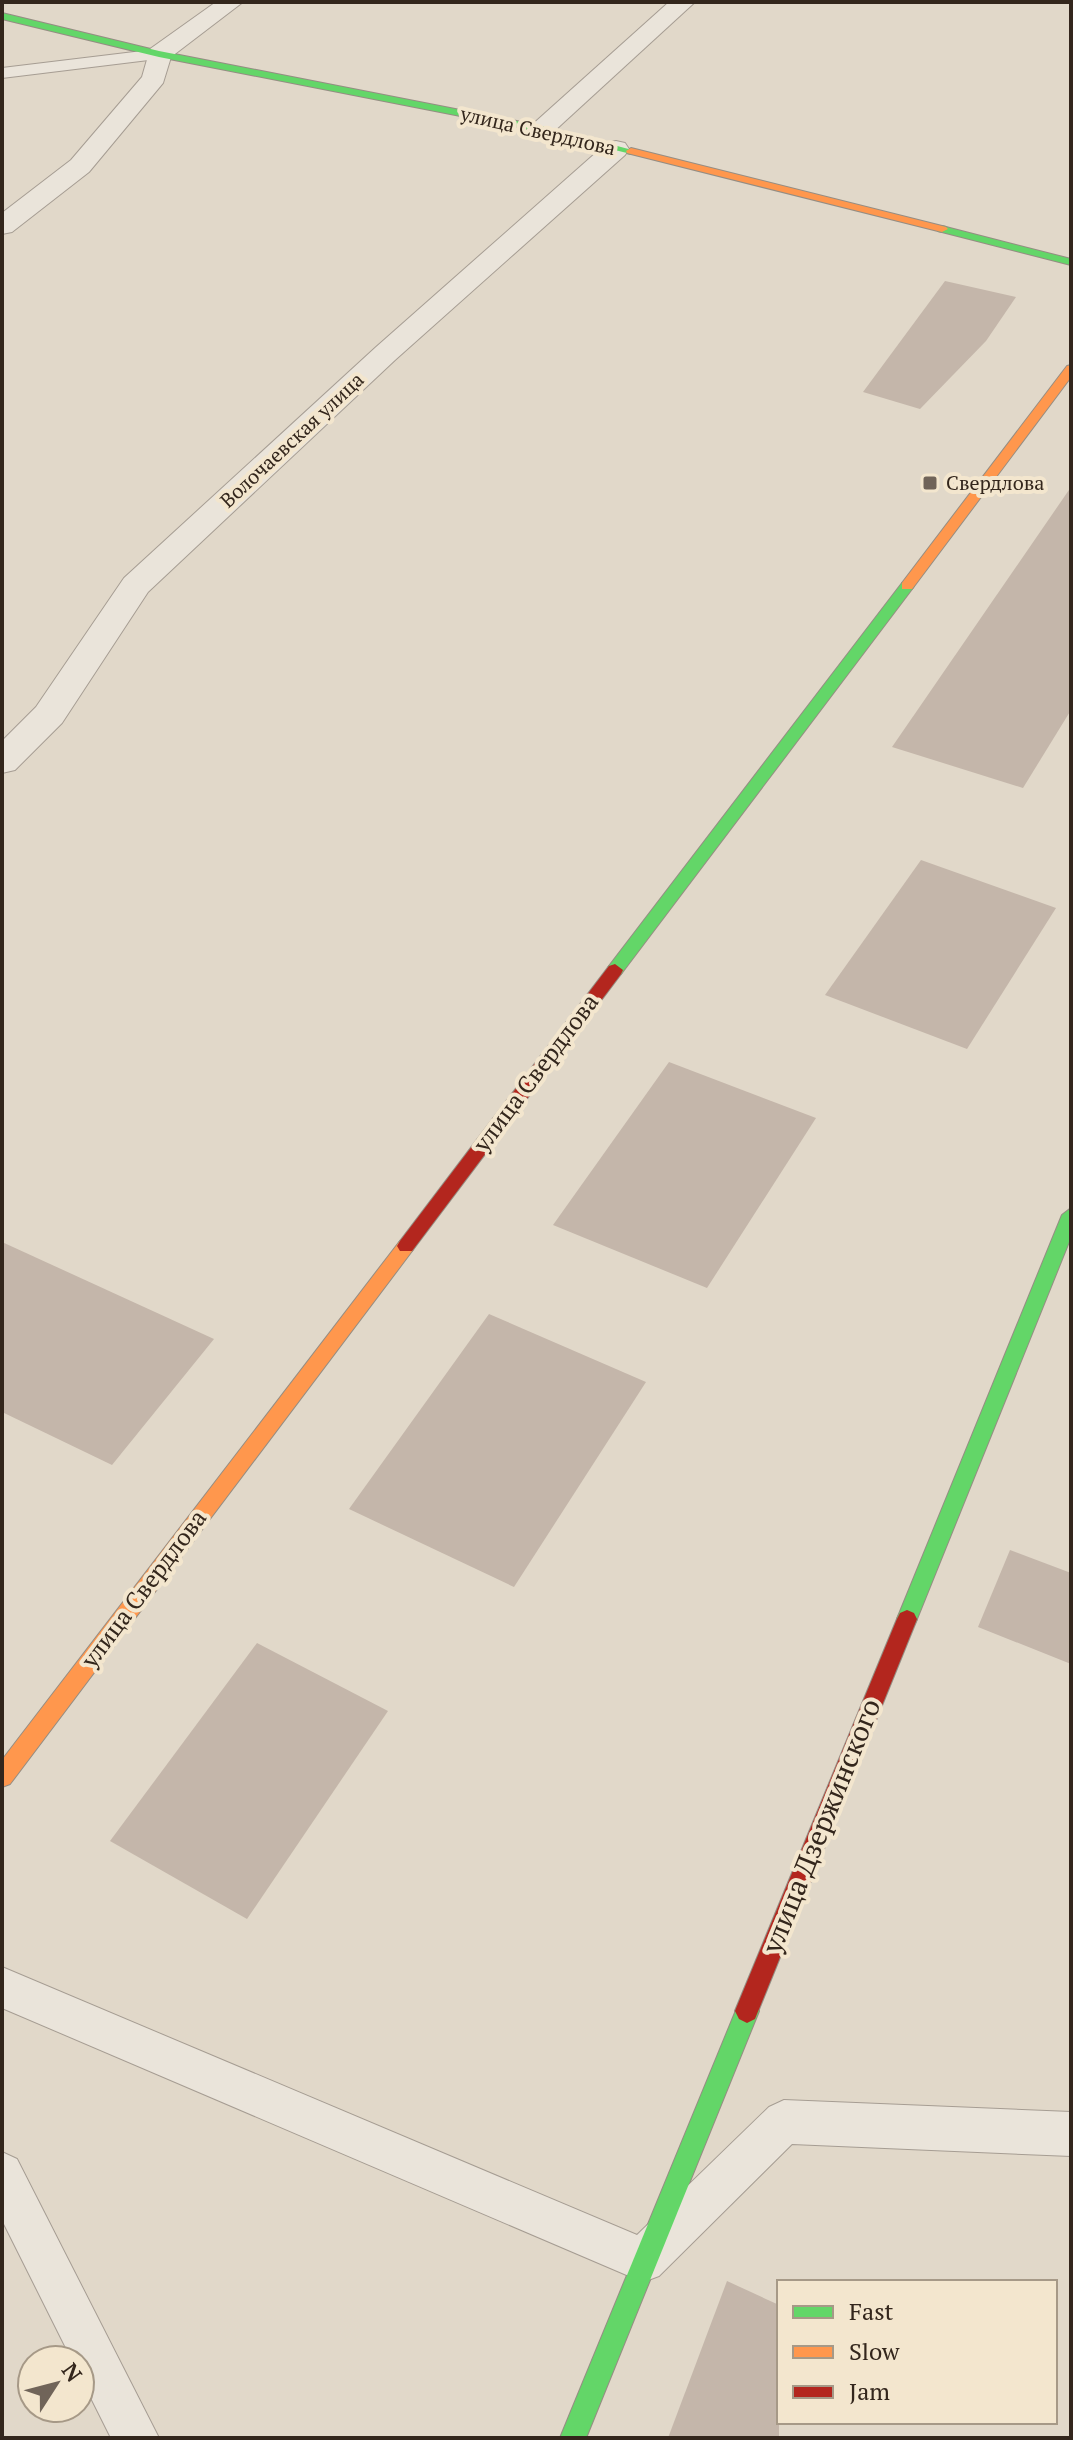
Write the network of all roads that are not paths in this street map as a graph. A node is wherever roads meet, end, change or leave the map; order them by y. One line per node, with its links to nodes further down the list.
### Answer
1 (231, 2): 4 (street)
2 (683, 2): 6 (street)
3 (2, 16): 4 (street, улица Свердлова)
4 (159, 54): 5 (lane); 6 (street, улица Свердлова); 8 (street)
5 (2, 73)
6 (542, 129): 7 (street, улица Свердлова)
7 (616, 149): 9 (street, улица Свердлова); 11 (street, Волочаевская улица)
8 (2, 226)
9 (1071, 262)
10 (1071, 369): 13 (street, улица Свердлова)
11 (2, 762)
12 (1071, 1215): 17 (street, улица Дзержинского)
13 (2, 1777)
14 (2, 1987): 17 (lane)
15 (1071, 2134): 17 (lane)
16 (2, 2174): 18 (lane)
17 (643, 2260): 19 (street, улица Дзержинского)
18 (136, 2438)
19 (573, 2438)

